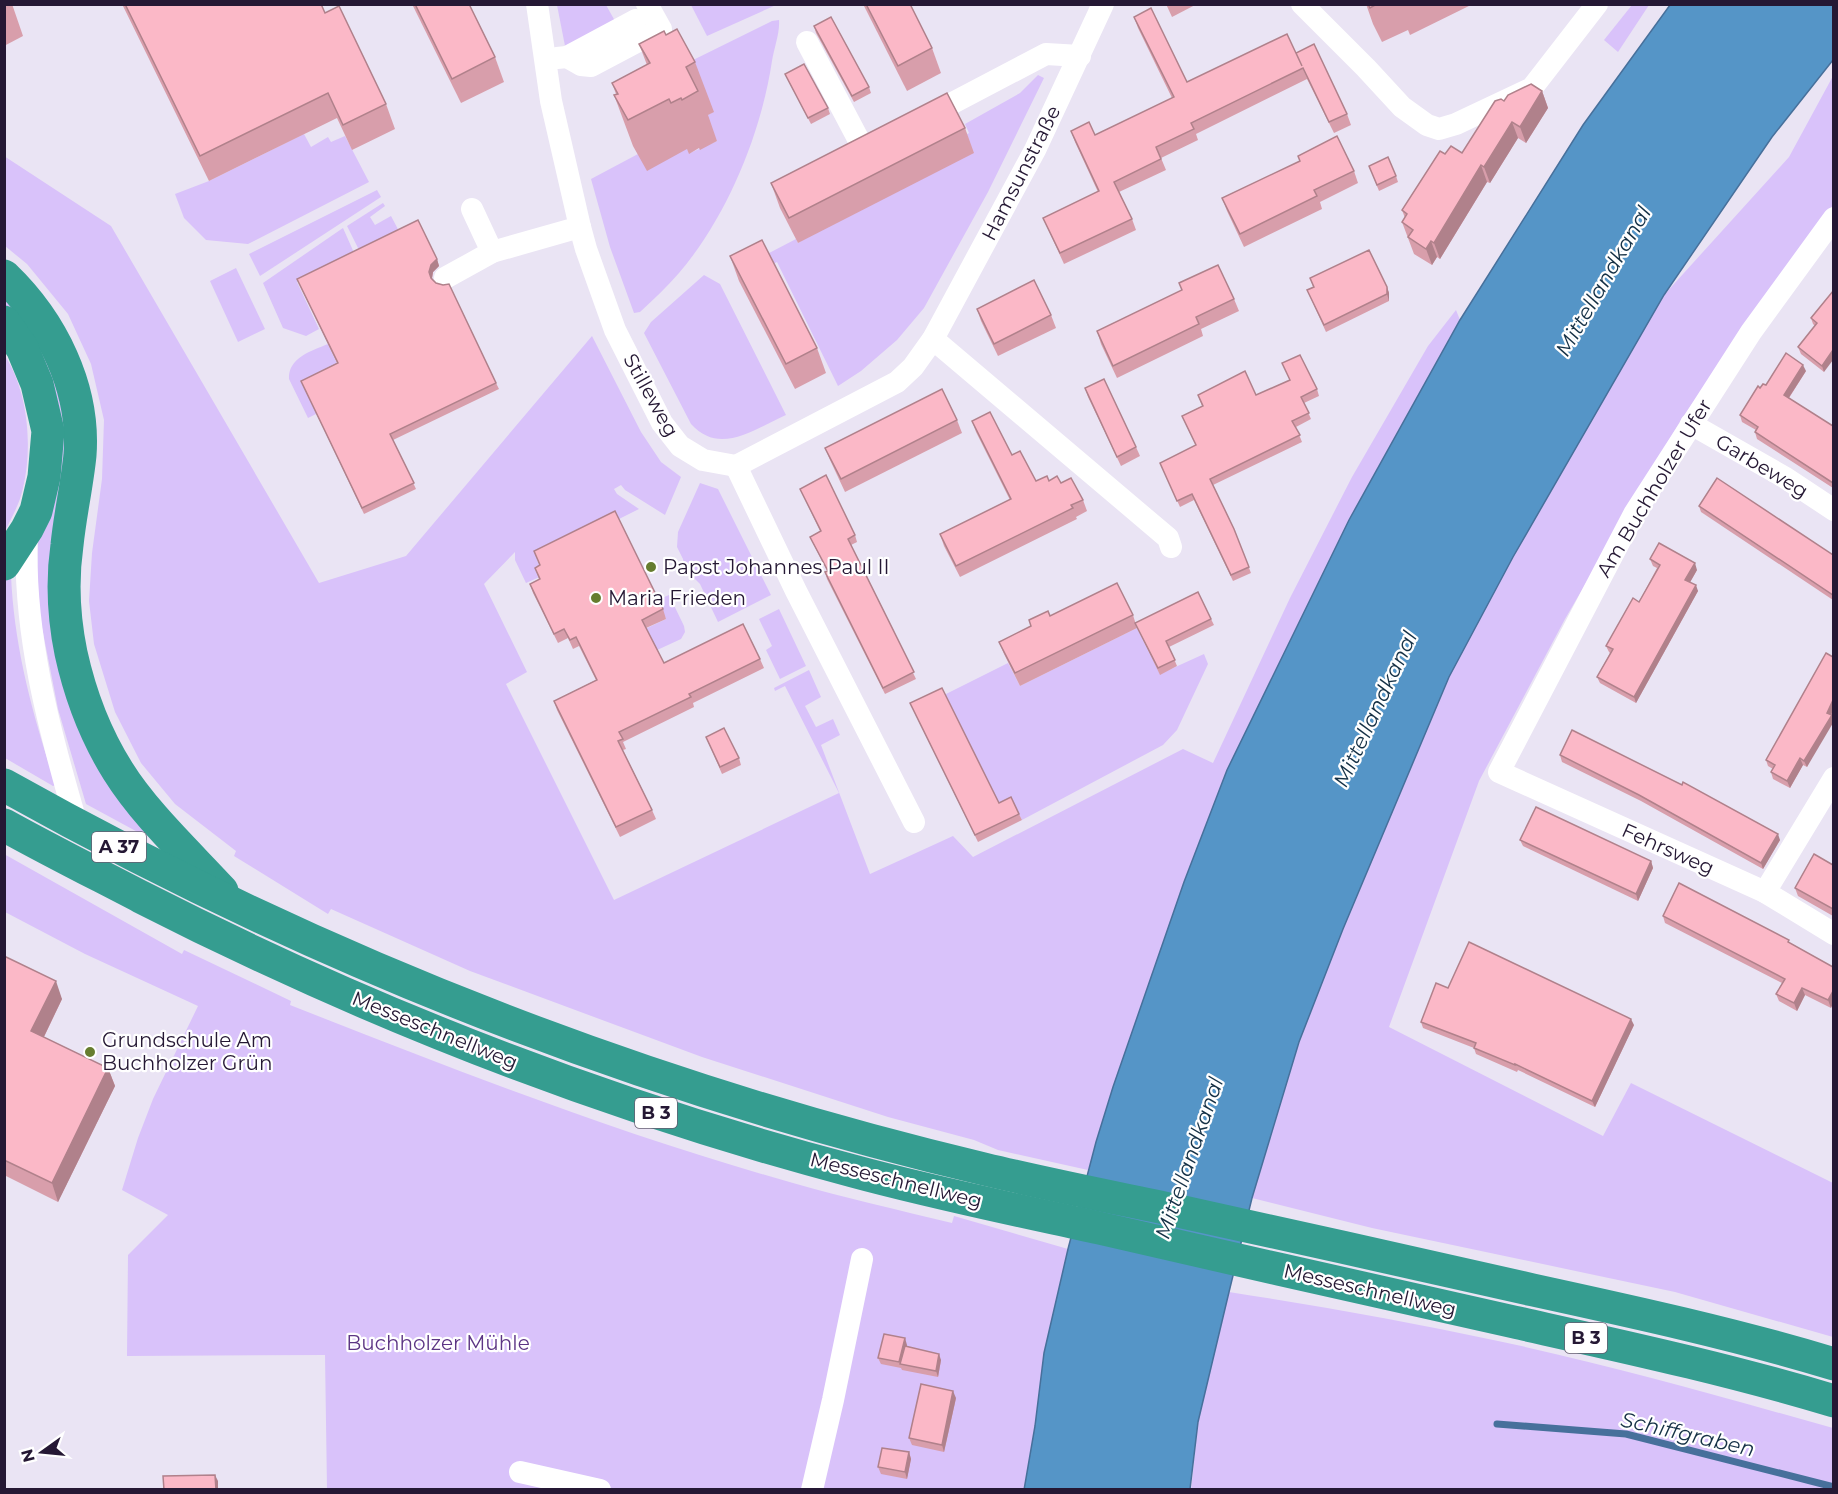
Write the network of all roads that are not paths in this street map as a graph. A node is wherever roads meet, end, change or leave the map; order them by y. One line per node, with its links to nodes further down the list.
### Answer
1 (537, 4): 8 (street, Stilleweg)
2 (1103, 4): 7 (street, Hamsunstraße)
3 (1302, 4): 4 (street)
4 (1597, 4)
5 (642, 12): 8 (street)
6 (807, 42): 7 (street)
7 (1080, 56): 16 (street, Hamsunstraße)
8 (556, 58): 11 (street, Stilleweg)
9 (472, 209): 12 (street)
10 (1833, 218): 17 (street, Am Buchholzer Ufer)
11 (580, 227): 12 (street); 18 (street, Stilleweg)
12 (492, 252): 14 (street)
13 (4, 276): 30 (highway)
14 (445, 278)
15 (4, 322): 20 (highway)
16 (933, 339): 18 (street, Hamsunstraße); 21 (street)
17 (1691, 424): 19 (street, Garbeweg); 23 (street, Am Buchholzer Ufer)
18 (736, 466): 26 (street)
19 (1833, 510)
20 (27, 529): 22 (highway); 28 (street)
21 (1171, 547)
22 (4, 564)
23 (1498, 772): 29 (street, Fehrsweg)
24 (1833, 778): 29 (street)
25 (4, 785): 28 (highway, A 37)
26 (914, 822)
27 (4, 825): 34 (highway, Messeschnellweg / B 3)
28 (77, 825): 30 (highway, A 37)
29 (1765, 892): 31 (street, Fehrsweg)
30 (235, 906): 33 (highway, Messeschnellweg / B 3)
31 (1833, 934)
32 (862, 1259): 37 (street)
33 (1833, 1364)
34 (1833, 1401)
35 (520, 1472): 36 (street)
36 (600, 1490)
37 (812, 1490)

